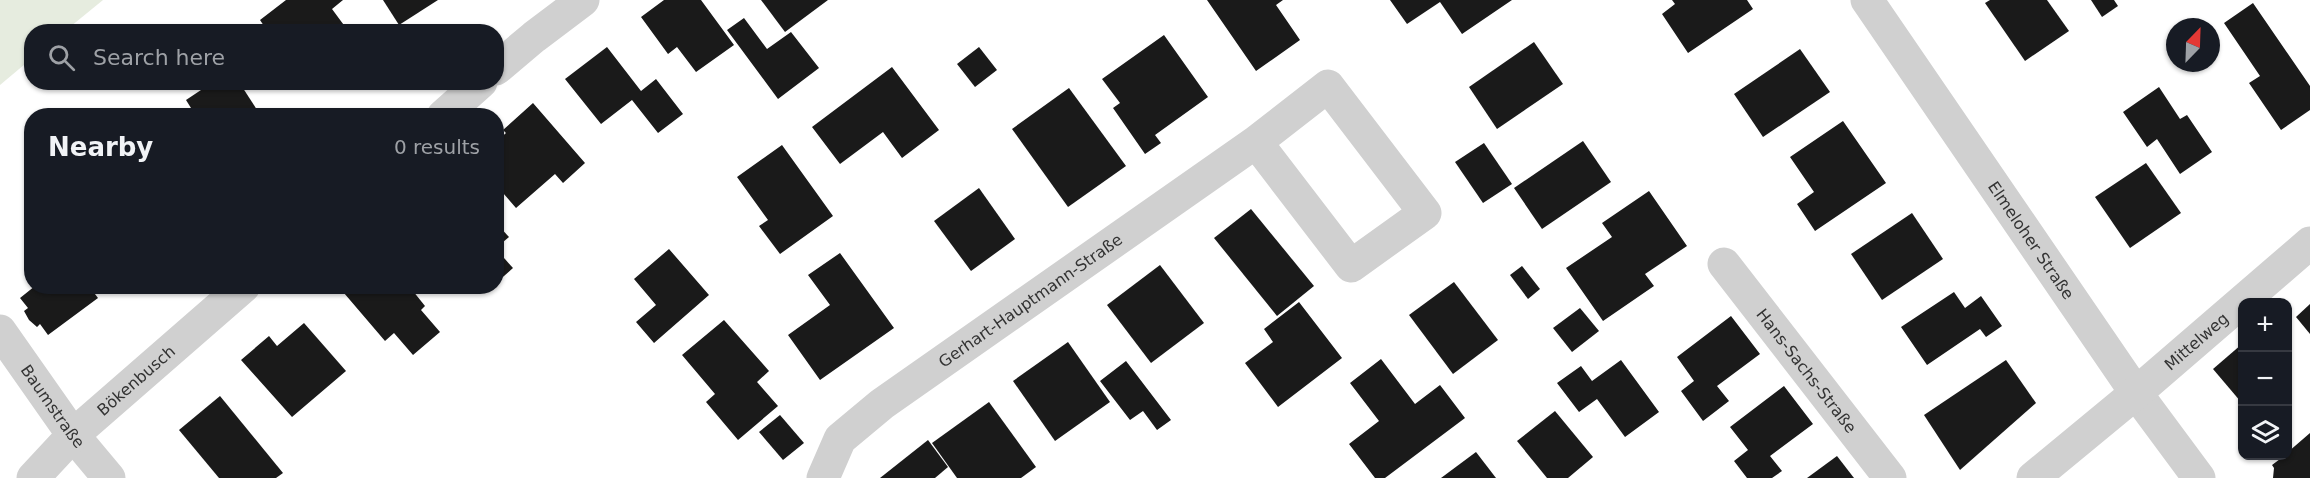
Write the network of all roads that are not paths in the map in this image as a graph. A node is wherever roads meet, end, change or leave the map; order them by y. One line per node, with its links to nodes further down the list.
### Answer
1 (583, 0): 3 (street)
2 (1867, 0): 11 (street, Elmeloher Straße)
3 (504, 62)
4 (472, 90): 5 (street)
5 (451, 108)
6 (1256, 142): 6 (street, Gerhart-Hauptmann-Straße); 15 (street, Gerhart-Hauptmann-Straße)
7 (2310, 243): 11 (street, Mittelweg)
8 (1724, 264): 16 (street, Hans-Sachs-Straße)
9 (235, 294): 12 (street, Bökenbusch)
10 (0, 331): 12 (street, Baumstraße)
11 (2136, 393): 17 (street, Mittelweg); 18 (street, Elmeloher Straße)
12 (73, 435): 13 (street, Bökenbusch); 14 (street, Baumstraße)
13 (33, 478)
14 (109, 478)
15 (823, 478)
16 (1890, 478)
17 (2033, 478)
18 (2199, 478)

